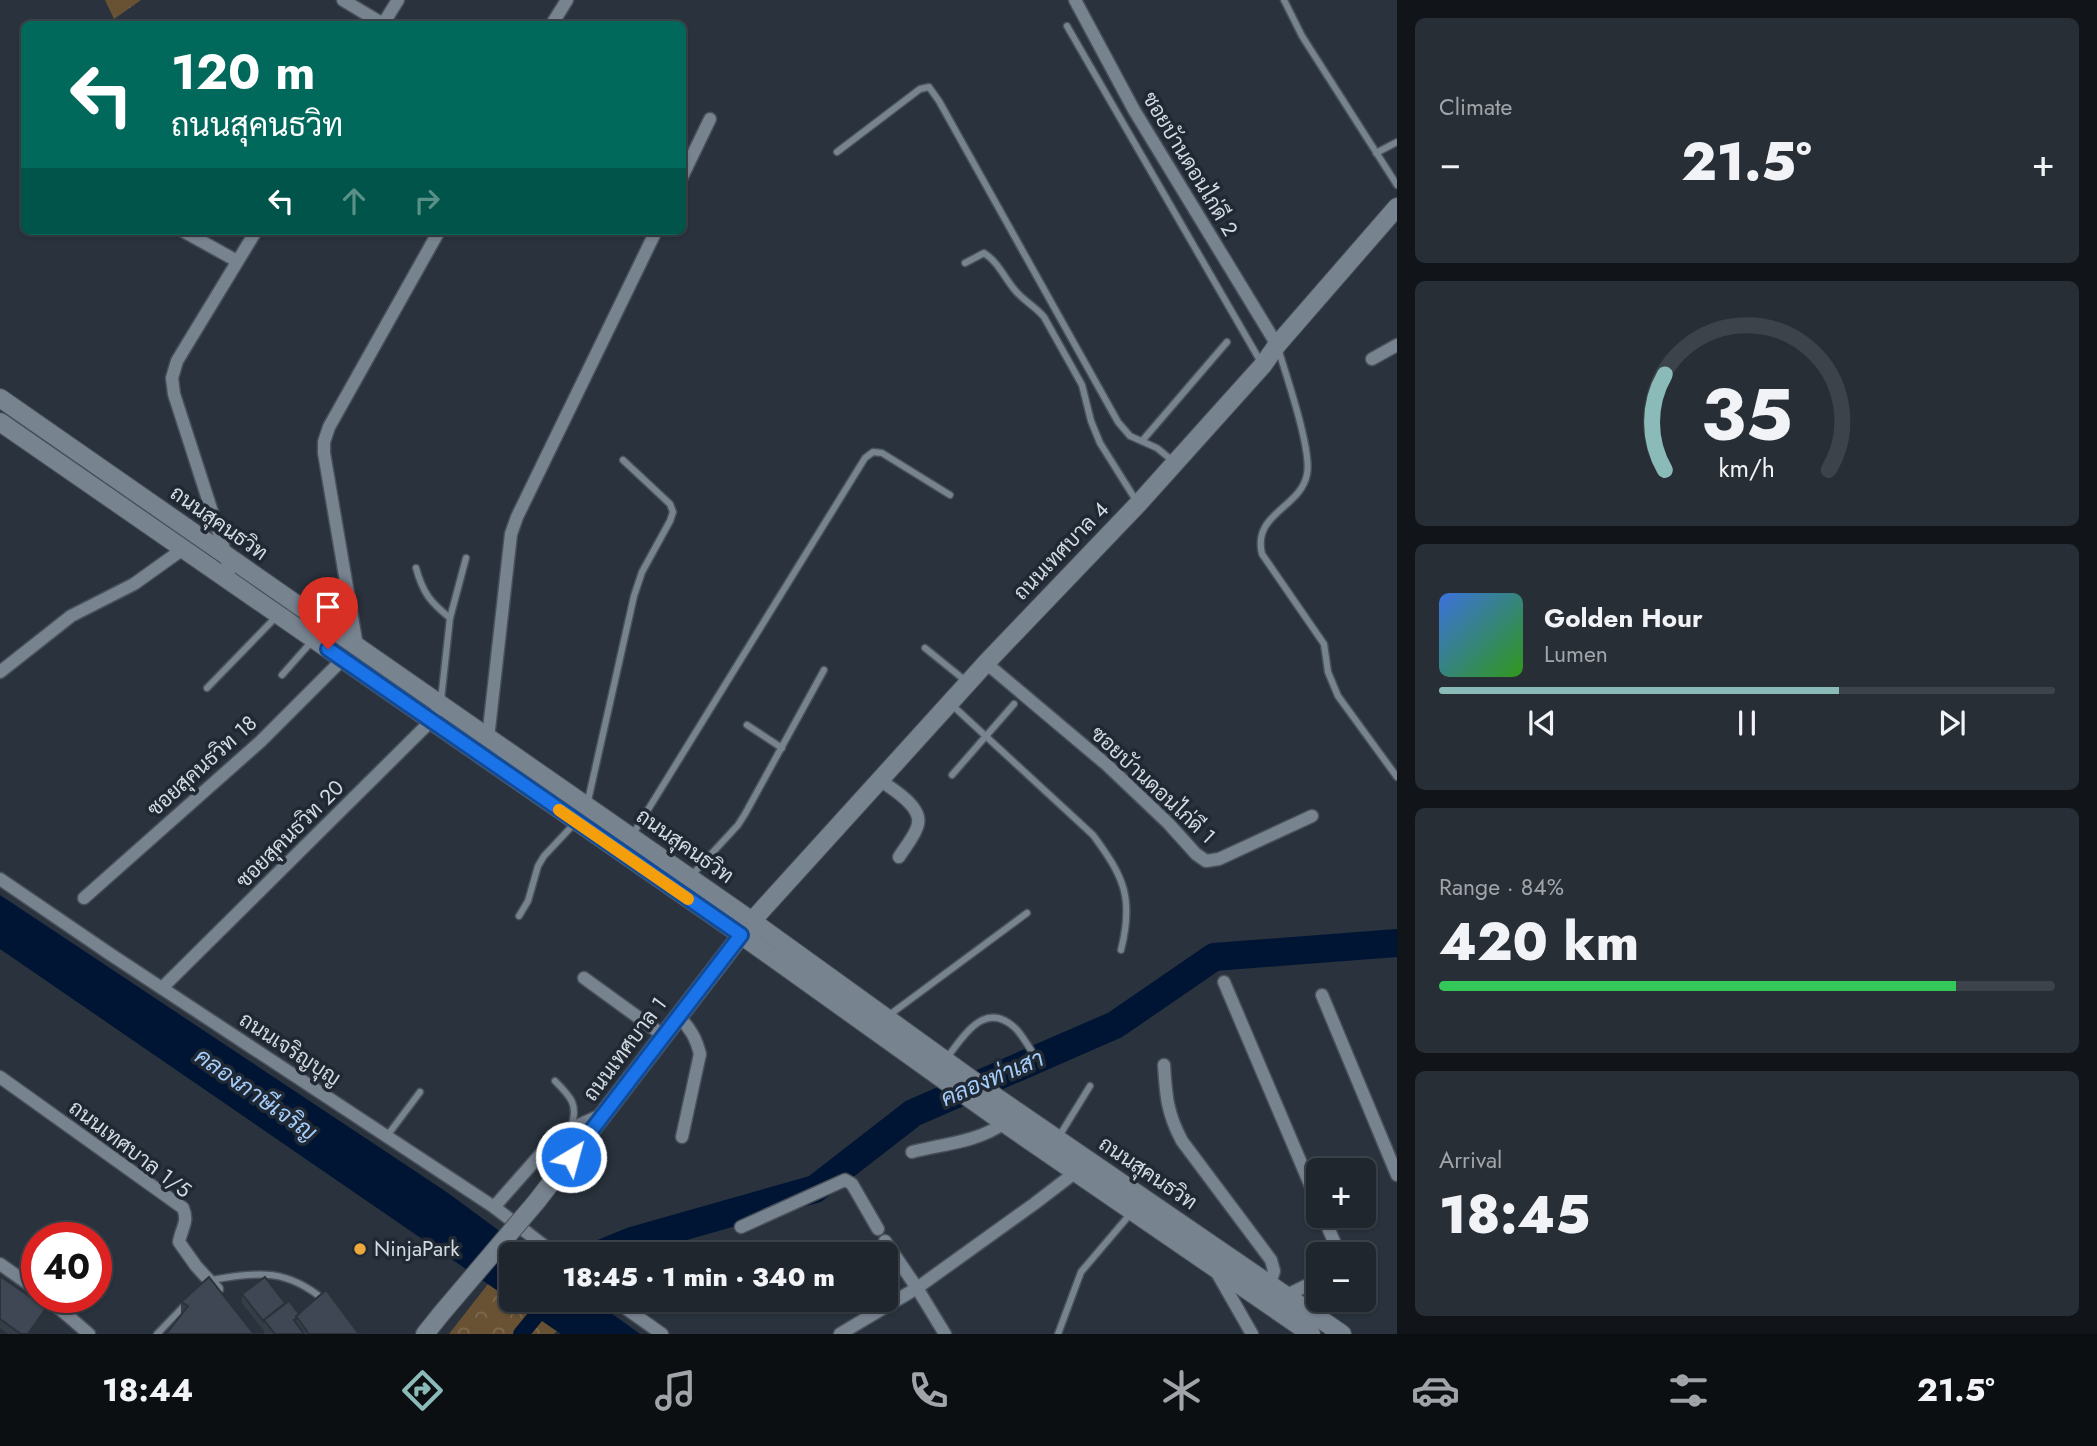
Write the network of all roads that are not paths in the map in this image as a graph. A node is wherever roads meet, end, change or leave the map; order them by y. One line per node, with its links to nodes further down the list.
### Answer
1 (343, 0): 6 (street)
2 (398, 0): 7 (street)
3 (567, 0): 8 (street)
4 (1075, 0): 24 (street, ซอยบัานดอนไก่ดี 2)
5 (1284, 0): 13 (lane)
6 (378, 21)
7 (385, 21)
8 (554, 21)
9 (1067, 26): 27 (lane)
10 (710, 119): 14 (street)
11 (1397, 142): 13 (lane)
12 (837, 152): 30 (lane)
13 (1376, 153): 15 (lane)
14 (686, 169)
15 (1397, 185)
16 (1397, 207): 24 (main road, ถนนเทศบาล 4)
17 (190, 235): 21 (street)
18 (253, 235): 21 (street)
19 (437, 235): 43 (street)
20 (654, 235): 58 (street)
21 (237, 261): 36 (street)
22 (965, 263): 34 (lane)
23 (1227, 342): 30 (lane)
24 (1277, 345): 27 (main road, ถนนเทศบาล 4); 61 (lane)
25 (1397, 345): 26 (street)
26 (1372, 359)
27 (1263, 365): 32 (main road, ถนนเทศบาล 4)
28 (0, 398): 36 (main road, ถนนสุคนธวิท)
29 (0, 422): 35 (main road, ถนนสุคนธวิท)
30 (1142, 441): 32 (lane)
31 (623, 460): 63 (lane)
32 (1175, 462): 34 (main road, ถนนเทศบาล 4)
33 (950, 495): 66 (lane)
34 (1139, 503): 46 (main road, ถนนเทศบาล 4)
35 (183, 549): 39 (main road, ถนนสุคนธวิท); 48 (street)
36 (226, 555): 39 (street); 43 (main road, ถนนสุคนธวิท)
37 (466, 558): 41 (lane)
38 (416, 568): 41 (lane)
39 (230, 581): 40 (main road, ถนนสุคนธวิท)
40 (278, 615): 42 (main road, ถนนสุคนธวิท); 51 (lane)
41 (450, 618): 54 (lane)
42 (314, 639): 45 (main road, ถนนสุคนธวิท); 49 (lane)
43 (357, 646): 54 (main road, ถนนสุคนธวิท)
44 (925, 648): 50 (lane)
45 (343, 659): 55 (main road, ถนนสุคนธวิท); 71 (street, ซอยสุคนธวิท 18)
46 (986, 663): 50 (main road, ถนนเทศบาล 4); 64 (street, ซอยบัานดอนไก่ดี 1)
47 (824, 670): 59 (lane)
48 (0, 672)
49 (282, 676)
50 (968, 683): 52 (main road, ถนนเทศบาล 4)
51 (207, 688)
52 (950, 703): 57 (lane); 62 (main road, ถนนเทศบาล 4)
53 (1014, 704): 57 (lane)
54 (441, 705): 55 (street, ซอยสุคนธวิท 20); 58 (main road, ถนนสุคนธวิท)
55 (431, 721): 65 (main road, ถนนสุคนธวิท); 79 (street, ซอยสุคนธวิท 20)
56 (747, 725): 59 (lane)
57 (985, 736): 60 (lane); 76 (lane)
58 (488, 738): 63 (main road, ถนนสุคนธวิท)
59 (782, 748): 68 (lane)
60 (952, 775)
61 (1397, 777)
62 (880, 780): 67 (street); 74 (main road, ถนนเทศบาล 4)
63 (587, 806): 65 (lane); 66 (main road, ถนนสุคนธวิท)
64 (1312, 816)
65 (576, 821): 70 (main road, ถนนสุคนธวิท); 73 (lane)
66 (632, 837): 68 (main road, ถนนสุคนธวิท)
67 (899, 857)
68 (690, 877): 70 (lane); 74 (main road, ถนนสุคนธวิท)
69 (0, 878): 79 (street, ถนนเจริญบุญ)
70 (678, 892): 75 (main road, ถนนสุคนธวิท)
71 (84, 898)
72 (1027, 913): 82 (lane)
73 (519, 916)
74 (752, 921): 75 (main road, ถนนเทศบาล 1); 82 (main road, ถนนสุคนธวิท)
75 (741, 935): 81 (main road, ถนนเทศบาล 1); 82 (main road, ถนนสุคนธวิท)
76 (1121, 950)
77 (584, 978): 83 (street)
78 (1224, 982): 100 (street)
79 (162, 988): 95 (street, ถนนเจริญบุญ)
80 (1322, 995): 101 (street)
81 (679, 1017): 83 (main road, ถนนเทศบาล 1); 96 (street)
82 (877, 1018): 86 (main road, ถนนสุคนธวิท)
83 (664, 1036): 92 (main road, ถนนเทศบาล 1)
84 (1031, 1050): 86 (lane)
85 (1164, 1065): 109 (street)
86 (950, 1071): 91 (main road, ถนนสุคนธวิท)
87 (0, 1077): 110 (street, ถนนเทศบาล 1/5)
88 (555, 1082): 94 (lane)
89 (1090, 1086): 97 (lane)
90 (420, 1092): 95 (lane)
91 (992, 1104): 93 (main road, ถนนสุคนธวิท); 97 (main road, ถนนสุคนธวิท)
92 (605, 1113): 94 (street); 123 (main road, ถนนเทศบาล 1, bridge)
93 (1004, 1123): 98 (street); 99 (main road, ถนนสุคนธวิท)
94 (570, 1129): 103 (street)
95 (387, 1136): 103 (street, ถนนเจริญบุญ)
96 (682, 1137)
97 (1058, 1139): 99 (main road, ถนนสุคนธวิท)
98 (912, 1152)
99 (1079, 1164): 102 (main road, ถนนสุคนธวิท); 112 (street)
100 (1306, 1175)
101 (1397, 1175)
102 (1138, 1205): 107 (main road, ถนนสุคนธวิท); 120 (lane)
103 (494, 1207): 105 (street, ถนนเจริญบุญ)
104 (741, 1227): 112 (street)
105 (539, 1242)
106 (0, 1264): 108 (street)
107 (1223, 1265): 109 (main road, ถนนสุคนธวิท); 115 (main road, ถนนสุคนธวิท); 127 (street)
108 (21, 1279)
109 (1270, 1283): 113 (main road, ถนนสุคนธวิท); 115 (street)
110 (205, 1285): 114 (street, ถนนเทศบาล 1/5); 117 (lane)
111 (1306, 1286): 113 (street)
112 (917, 1287): 125 (street); 126 (street)
113 (1287, 1295): 129 (main road, ถนนสุคนธวิท)
114 (224, 1296)
115 (1258, 1297): 128 (main road, ถนนสุคนธวิท)
116 (192, 1298): 122 (lane)
117 (332, 1307)
118 (631, 1312): 124 (street)
119 (65, 1313): 121 (street)
120 (1061, 1332)
121 (89, 1334)
122 (157, 1334)
123 (425, 1334)
124 (662, 1334)
125 (840, 1334)
126 (945, 1334)
127 (1252, 1334)
128 (1311, 1334)
129 (1342, 1334)

